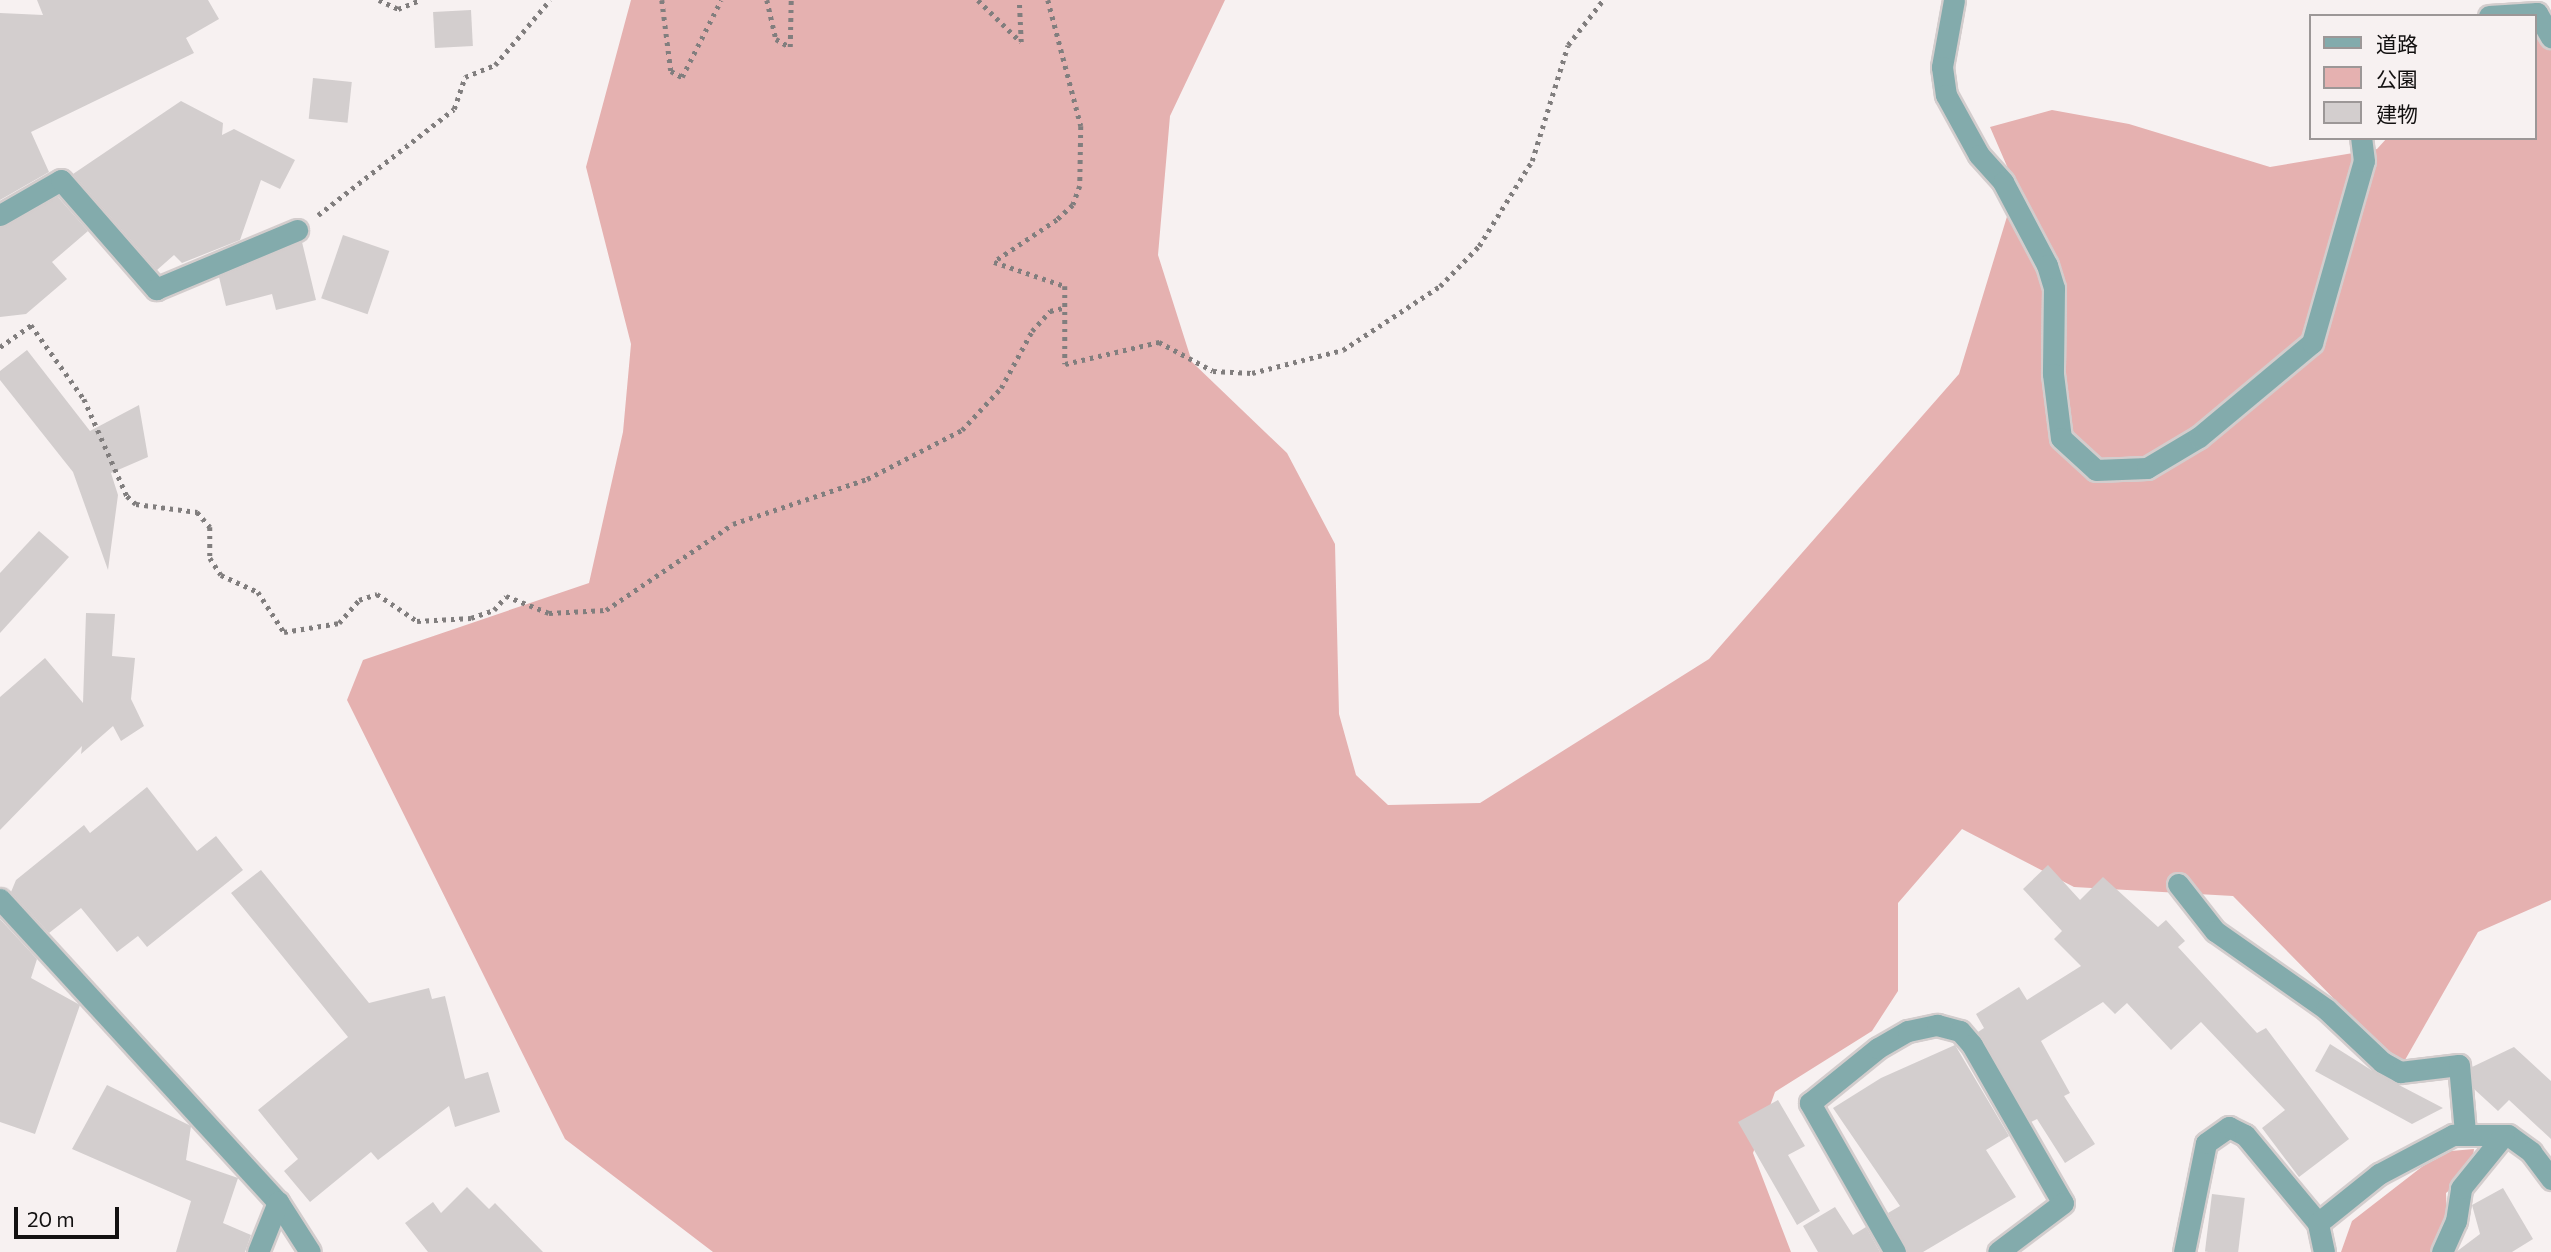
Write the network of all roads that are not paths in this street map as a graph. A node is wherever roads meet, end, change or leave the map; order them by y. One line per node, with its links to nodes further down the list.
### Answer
1 (1954, 0): 4 (street)
2 (2521, 14): 3 (street)
3 (2551, 37)
4 (2361, 140)
5 (0, 215): 6 (street)
6 (298, 230)
7 (2178, 884): 9 (street)
8 (0, 899): 12 (street)
9 (2465, 1132): 10 (street); 13 (street)
10 (2504, 1135): 11 (street); 20 (street)
11 (2551, 1179)
12 (278, 1202): 14 (street); 15 (street)
13 (2318, 1223): 18 (street); 19 (street)
14 (258, 1252)
15 (310, 1252)
16 (1895, 1252): 17 (street)
17 (1998, 1252)
18 (2184, 1252)
19 (2324, 1252)
20 (2442, 1252)

